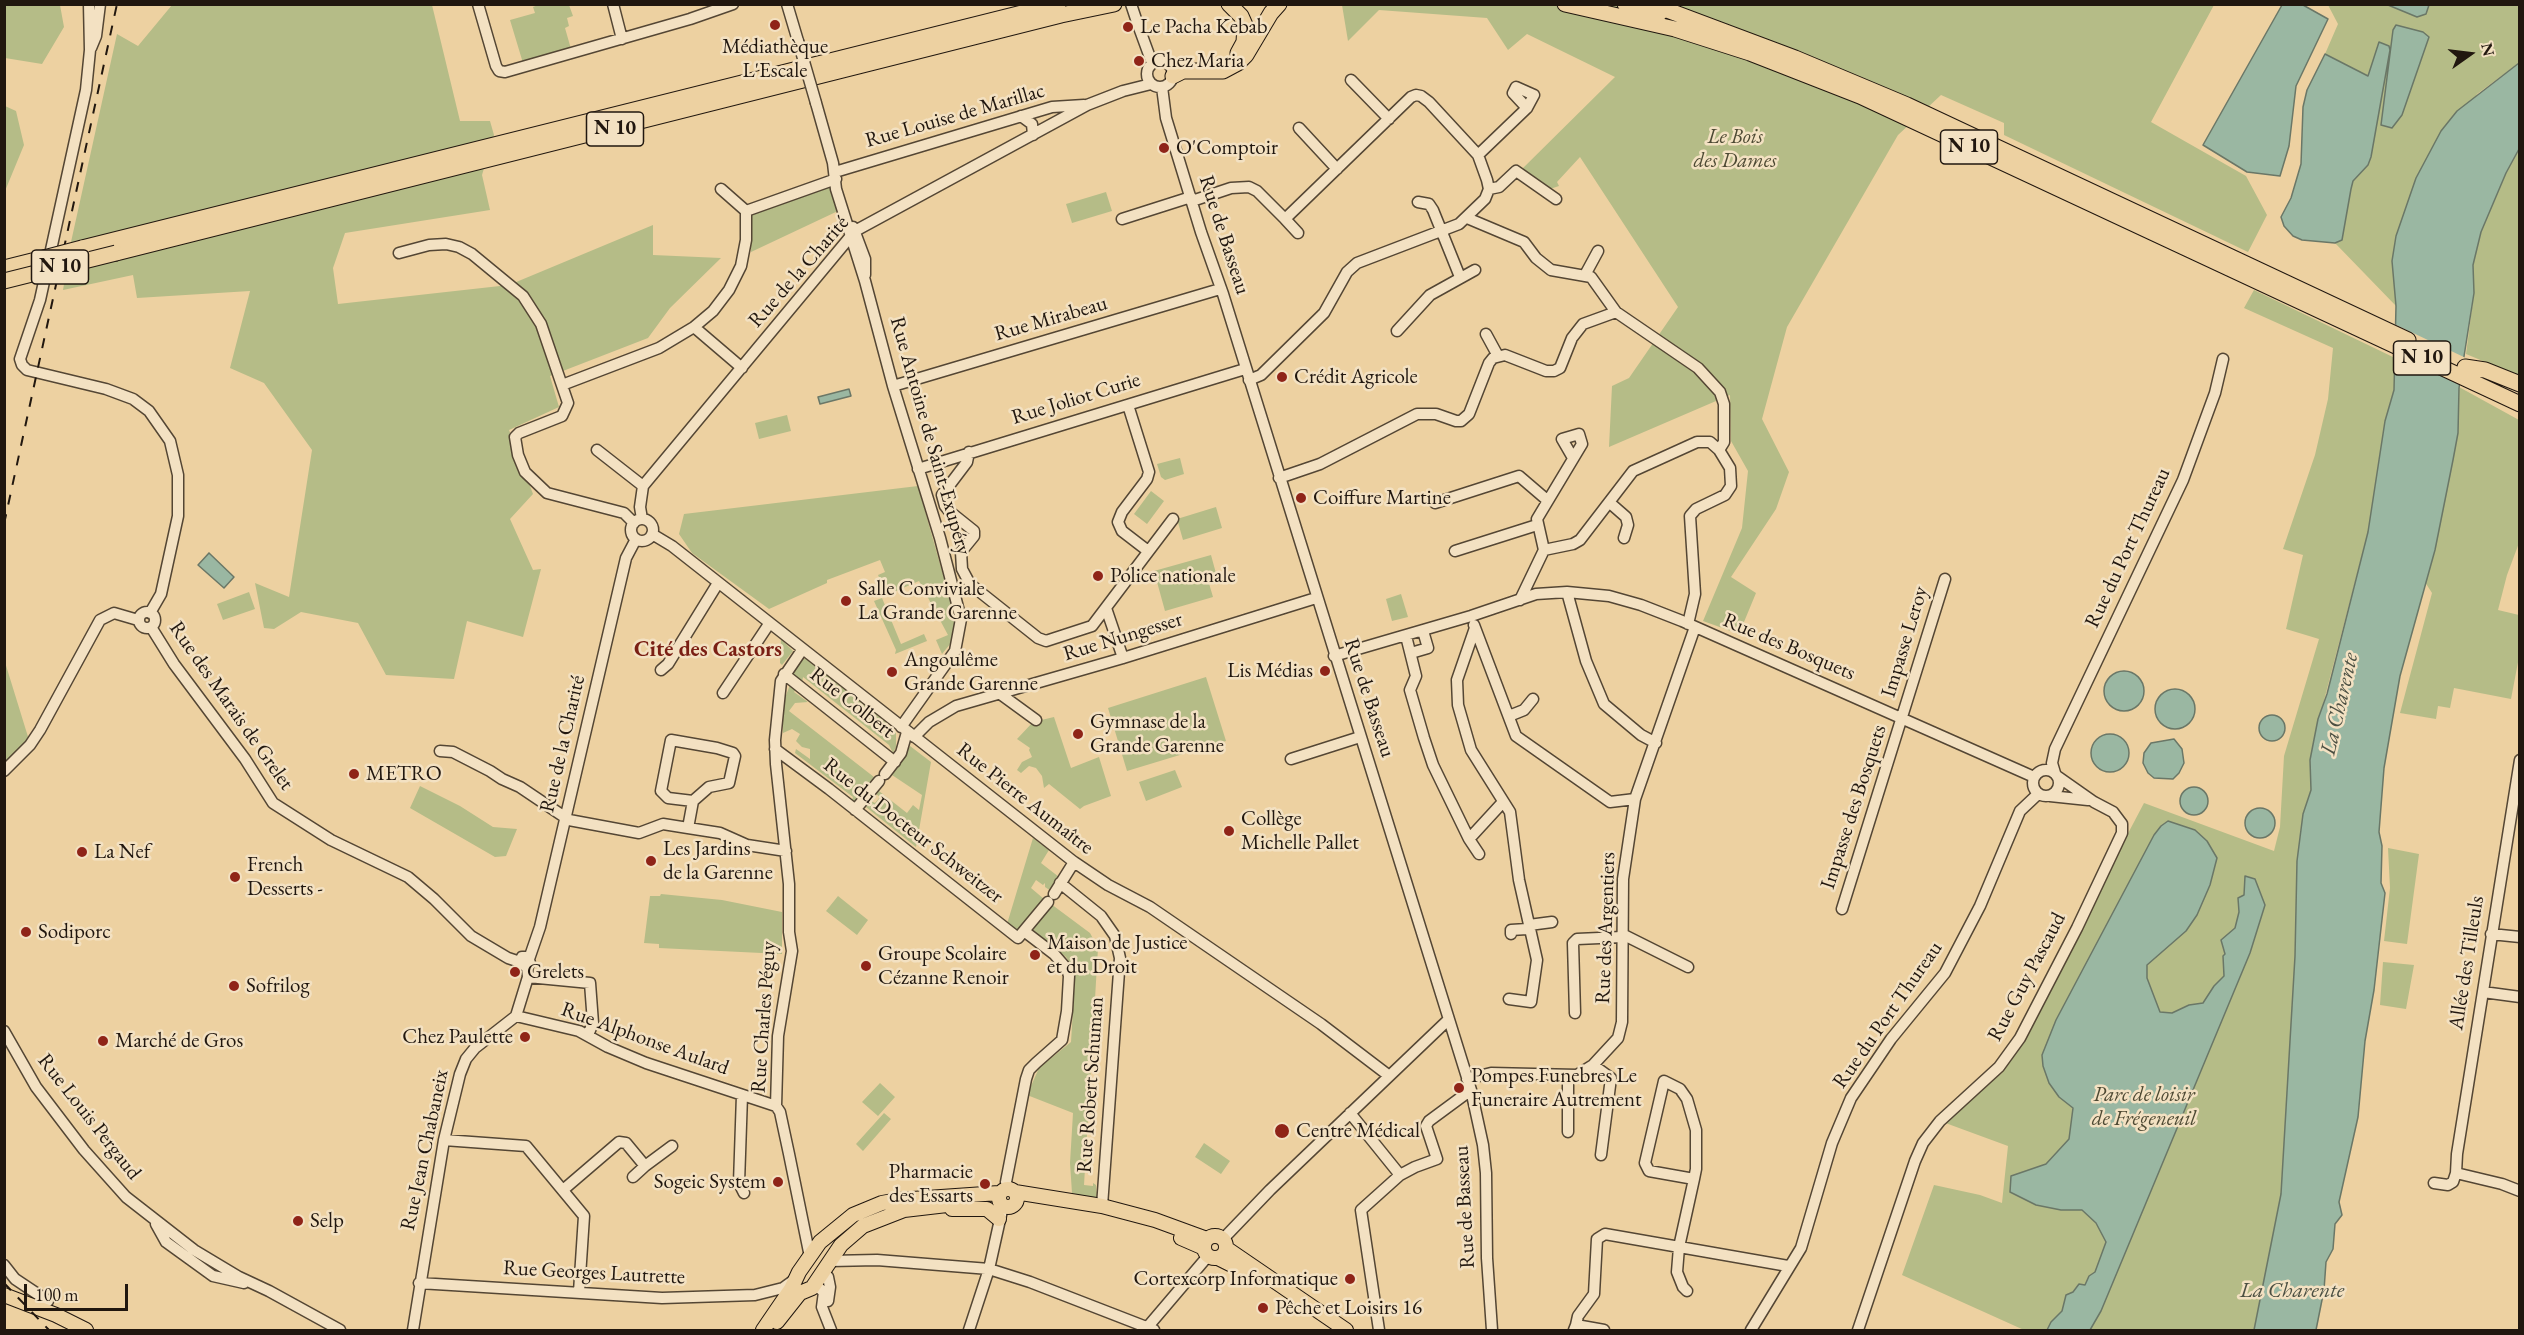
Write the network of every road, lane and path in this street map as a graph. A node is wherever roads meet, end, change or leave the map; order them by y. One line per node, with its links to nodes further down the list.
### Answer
1 (89, 4): 20 (street)
2 (100, 4): 20 (street)
3 (478, 4): 19 (street)
4 (613, 4): 19 (street)
5 (733, 4): 19 (street)
6 (787, 4): 32 (street, Rue Antoine de Saint-Exupéry, bridge)
7 (1114, 4): 17 (highway, N 10)
8 (1131, 4): 21 (street, bridge)
9 (1139, 4): 17 (highway)
10 (1229, 4): 22 (highway)
11 (1280, 4): 22 (highway)
12 (1553, 4): 16 (highway)
13 (1565, 4): 16 (highway, N 10)
14 (1625, 4): 18 (highway, N 10)
15 (1651, 4): 18 (highway)
16 (1586, 8): 55 (highway, N 10)
17 (1062, 10): 47 (highway, N 10, bridge); 51 (highway, N 10, bridge)
18 (1729, 34): 55 (highway, N 10)
19 (622, 39)
20 (90, 50): 98 (street)
21 (1152, 63): 22 (street); 22 (street)
22 (1161, 78): 24 (street, Rue de la Charité); 35 (street, Rue de Basseau)
23 (1351, 80): 27 (street)
24 (1087, 105): 26 (street, Rue Louise de Marillac); 29 (street, Rue de la Charité)
25 (1527, 108): 30 (street)
26 (1021, 116): 29 (street); 32 (street, Rue Louise de Marillac)
27 (1389, 119): 30 (street); 31 (street)
28 (1299, 128): 31 (street)
29 (1033, 135): 44 (street, Rue de la Charité)
30 (1478, 154): 34 (street)
31 (1337, 169): 41 (street)
32 (835, 175): 38 (street, Rue Louise de Marillac); 44 (street, Rue Antoine de Saint-Exupéry)
33 (721, 189): 38 (street)
34 (1488, 189): 36 (street); 39 (street)
35 (1191, 199): 40 (street); 41 (street); 52 (street, Rue de Basseau)
36 (1557, 199)
37 (1418, 202): 42 (street)
38 (746, 211): 54 (street)
39 (1467, 218): 42 (street); 49 (street)
40 (1122, 219)
41 (1285, 219): 43 (street)
42 (1441, 231): 50 (street); 62 (street)
43 (1298, 233)
44 (853, 234): 60 (street, Rue de la Charité); 66 (street, Rue Antoine de Saint-Exupéry)
45 (1598, 251): 49 (street)
46 (399, 253): 65 (street)
47 (4, 268)
48 (1475, 270): 50 (street)
49 (1585, 275): 53 (street)
50 (1460, 277): 56 (street)
51 (4, 281)
52 (1220, 289): 61 (street, Rue de Basseau); 66 (street, Rue Mirabeau)
53 (1616, 312): 58 (street); 72 (street)
54 (694, 327): 60 (street); 65 (street)
55 (2360, 327): 63 (highway, N 10); 63 (highway, N 10)
56 (1397, 331)
57 (1486, 334): 58 (street)
58 (1498, 356): 76 (street)
59 (2223, 359): 123 (street, Rue du Port Thureau)
60 (742, 368): 77 (street, Rue de la Charité)
61 (1245, 369): 62 (street, Rue de Basseau); 69 (street, Rue Joliot Curie)
62 (1249, 380): 76 (street, Rue de Basseau)
63 (2483, 381): 64 (highway); 67 (highway, N 10); 68 (highway, N 10); 70 (highway)
64 (2520, 384)
65 (562, 385): 82 (street)
66 (893, 386): 75 (street, Rue Antoine de Saint-Exupéry)
67 (2520, 393)
68 (2520, 404)
69 (1128, 405): 73 (street, Rue Joliot Curie); 90 (street)
70 (2520, 413)
71 (597, 450): 77 (street)
72 (1719, 450): 80 (street); 102 (street, Rue des Argentiers)
73 (969, 452): 75 (street, Rue Joliot Curie); 97 (street)
74 (1573, 458): 78 (street)
75 (918, 469): 119 (street, Rue Antoine de Saint-Exupéry)
76 (1279, 478): 95 (street, Rue de Basseau)
77 (643, 486): 81 (street)
78 (1547, 500): 79 (street); 85 (street)
79 (1435, 503)
80 (1610, 503): 87 (street); 89 (street)
81 (640, 507): 82 (street); 84 (street)
82 (624, 513): 84 (street)
83 (1173, 519): 90 (street)
84 (638, 521): 86 (street); 88 (street)
85 (1537, 525): 89 (street); 91 (street)
86 (652, 534): 88 (street); 93 (street, Rue Pierre Aumaître)
87 (1624, 538)
88 (636, 539): 137 (street, Rue de la Charité)
89 (1544, 550): 96 (street)
90 (1148, 551): 97 (street)
91 (1455, 551)
92 (1945, 579): 117 (street, Impasse Leroy)
93 (718, 583): 101 (street, Rue Pierre Aumaître); 111 (street)
94 (1567, 592): 96 (street, Rue des Bosquets); 102 (street, Rue des Bosquets); 121 (street)
95 (1316, 598): 109 (street, Rue de Basseau); 110 (street, Rue Nungesser)
96 (1520, 600): 99 (street, Rue des Bosquets)
97 (1106, 608): 110 (street)
98 (150, 613): 100 (street); 103 (street)
99 (1472, 616): 104 (street); 105 (street, Rue des Bosquets)
100 (138, 620): 103 (street); 128 (street)
101 (769, 624): 107 (street, Rue Pierre Aumaître); 113 (street)
102 (1692, 626): 117 (street, Rue des Bosquets); 121 (street, Rue des Argentiers)
103 (151, 627): 152 (street, Rue des Marais de Grelet)
104 (1475, 628): 116 (street); 134 (street)
105 (1423, 631): 106 (street, Rue des Bosquets); 108 (street)
106 (1406, 636): 108 (street); 109 (street, Rue des Bosquets)
107 (802, 650): 112 (street, Rue Charles Péguy); 119 (street, Rue Pierre Aumaître)
108 (1411, 653): 139 (street)
109 (1334, 656): 120 (street, Rue de Basseau)
110 (1123, 658): 114 (street, Rue Nungesser)
111 (662, 670)
112 (784, 674): 122 (street, Rue Charles Péguy); 127 (street, Rue Colbert)
113 (723, 693)
114 (999, 693): 118 (street); 119 (street, Rue Nungesser)
115 (1533, 699): 116 (street)
116 (1509, 717): 132 (street)
117 (1903, 717): 129 (street, Rue des Bosquets); 144 (street, Impasse des Bosquets)
118 (1036, 720)
119 (907, 732): 127 (street); 142 (street, Rue Pierre Aumaître)
120 (1360, 737): 125 (street); 159 (street, Rue de Basseau)
121 (1656, 743): 132 (street, Rue des Argentiers)
122 (775, 749): 136 (street, Rue du Docteur Schweitzer); 140 (street, Rue Charles Péguy)
123 (2055, 749): 129 (street, Rue du Port Thureau); 130 (street, Rue du Port Thureau)
124 (440, 751): 137 (street)
125 (1291, 759)
126 (2520, 760): 149 (street, Allée des Tilleuls)
127 (896, 762): 136 (street)
128 (4, 771)
129 (2037, 774): 130 (street); 131 (street)
130 (2056, 775): 131 (street); 135 (street, Rue Guy Pascaud)
131 (2044, 795): 135 (street, Rue Guy Pascaud); 194 (street, Rue du Port Thureau)
132 (1635, 800): 150 (street, Rue des Argentiers)
133 (693, 801): 133 (street); 138 (street)
134 (1503, 802): 139 (street); 146 (street)
135 (2094, 802): 222 (street, Rue Guy Pascaud)
136 (855, 810): 147 (street, Rue du Docteur Schweitzer)
137 (566, 818): 138 (street); 152 (street, Rue de la Charité)
138 (688, 828): 140 (street)
139 (1469, 839): 141 (street)
140 (786, 851): 167 (street, Rue Charles Péguy)
141 (1479, 854)
142 (1074, 862): 143 (street); 163 (street, Rue Pierre Aumaître)
143 (1060, 883): 147 (street); 185 (street, Rue Robert Schuman)
144 (1842, 909)
145 (1552, 922): 146 (street)
146 (1529, 925): 148 (street); 156 (street)
147 (1024, 931): 184 (street)
148 (1511, 934)
149 (2491, 934): 151 (street); 154 (street, Allée des Tilleuls)
150 (1622, 936): 153 (street); 157 (street); 162 (street, Rue des Argentiers)
151 (2520, 937)
152 (526, 966): 158 (street); 161 (street)
153 (1688, 967)
154 (2483, 992): 155 (street); 174 (street, Allée des Tilleuls)
155 (2520, 997)
156 (1509, 999)
157 (1575, 1013)
158 (516, 1016): 161 (street, Rue Alphonse Aulard); 170 (street, Rue Jean Chabaneix)
159 (1448, 1020): 163 (street); 165 (street, Rue de Basseau)
160 (4, 1031): 210 (street, Rue Louis Pergaud)
161 (588, 1035): 166 (street, Rue Alphonse Aulard)
162 (1593, 1065): 164 (street, Rue des Argentiers); 172 (street)
163 (1388, 1075): 168 (street)
164 (1568, 1075): 165 (street, Rue des Argentiers); 169 (street)
165 (1469, 1084): 175 (street); 219 (street, Rue de Basseau)
166 (742, 1095): 167 (street, Rue Alphonse Aulard); 183 (street)
167 (776, 1106): 186 (street)
168 (1350, 1113): 175 (street); 190 (street)
169 (1568, 1132)
170 (444, 1140): 181 (street); 197 (street, Rue Jean Chabaneix)
171 (672, 1146): 173 (street)
172 (1601, 1155)
173 (645, 1166): 176 (street); 181 (street)
174 (2456, 1173): 178 (street); 179 (street)
175 (1400, 1175): 218 (street)
176 (633, 1177)
177 (1694, 1179): 177 (street); 189 (street)
178 (2434, 1183)
179 (2502, 1184): 180 (street); 182 (street)
180 (2520, 1184)
181 (563, 1190): 200 (street)
182 (2520, 1191)
183 (744, 1193)
184 (1006, 1200): 185 (main road); 187 (main road); 188 (main road); 190 (main road); 195 (street)
185 (1102, 1206): 190 (main road)
186 (803, 1229): 187 (street); 191 (street)
187 (824, 1238): 188 (main road); 191 (main road)
188 (841, 1245): 193 (main road)
189 (1678, 1247): 194 (street); 199 (street); 206 (street)
190 (1214, 1248): 207 (street); 216 (main road); 217 (main road)
191 (810, 1257): 196 (main road)
192 (4, 1265): 204 (street)
193 (827, 1266): 195 (street); 198 (main road); 205 (street)
194 (1788, 1266): 221 (street, Rue du Port Thureau)
195 (989, 1269): 207 (street); 215 (street)
196 (794, 1280): 198 (main road); 201 (street, Rue Georges Lautrette); 203 (main road)
197 (419, 1283): 200 (street, Rue Georges Lautrette); 211 (street, Rue Jean Chabaneix)
198 (809, 1288): 205 (street); 213 (main road)
199 (1687, 1290)
200 (579, 1292): 201 (street, Rue Georges Lautrette)
201 (768, 1293): 203 (street, Rue Georges Lautrette)
202 (4, 1295): 204 (main road)
203 (783, 1299): 212 (main road)
204 (48, 1301): 208 (main road); 209 (main road)
205 (826, 1313): 214 (street)
206 (1575, 1328): 220 (street)
207 (1149, 1329)
208 (72, 1330)
209 (86, 1330)
210 (340, 1330)
211 (413, 1330)
212 (763, 1330)
213 (769, 1330)
214 (831, 1330)
215 (969, 1330)
216 (1332, 1330)
217 (1346, 1330)
218 (1379, 1330)
219 (1492, 1330)
220 (1604, 1330)
221 (1751, 1330)
222 (1858, 1330)

